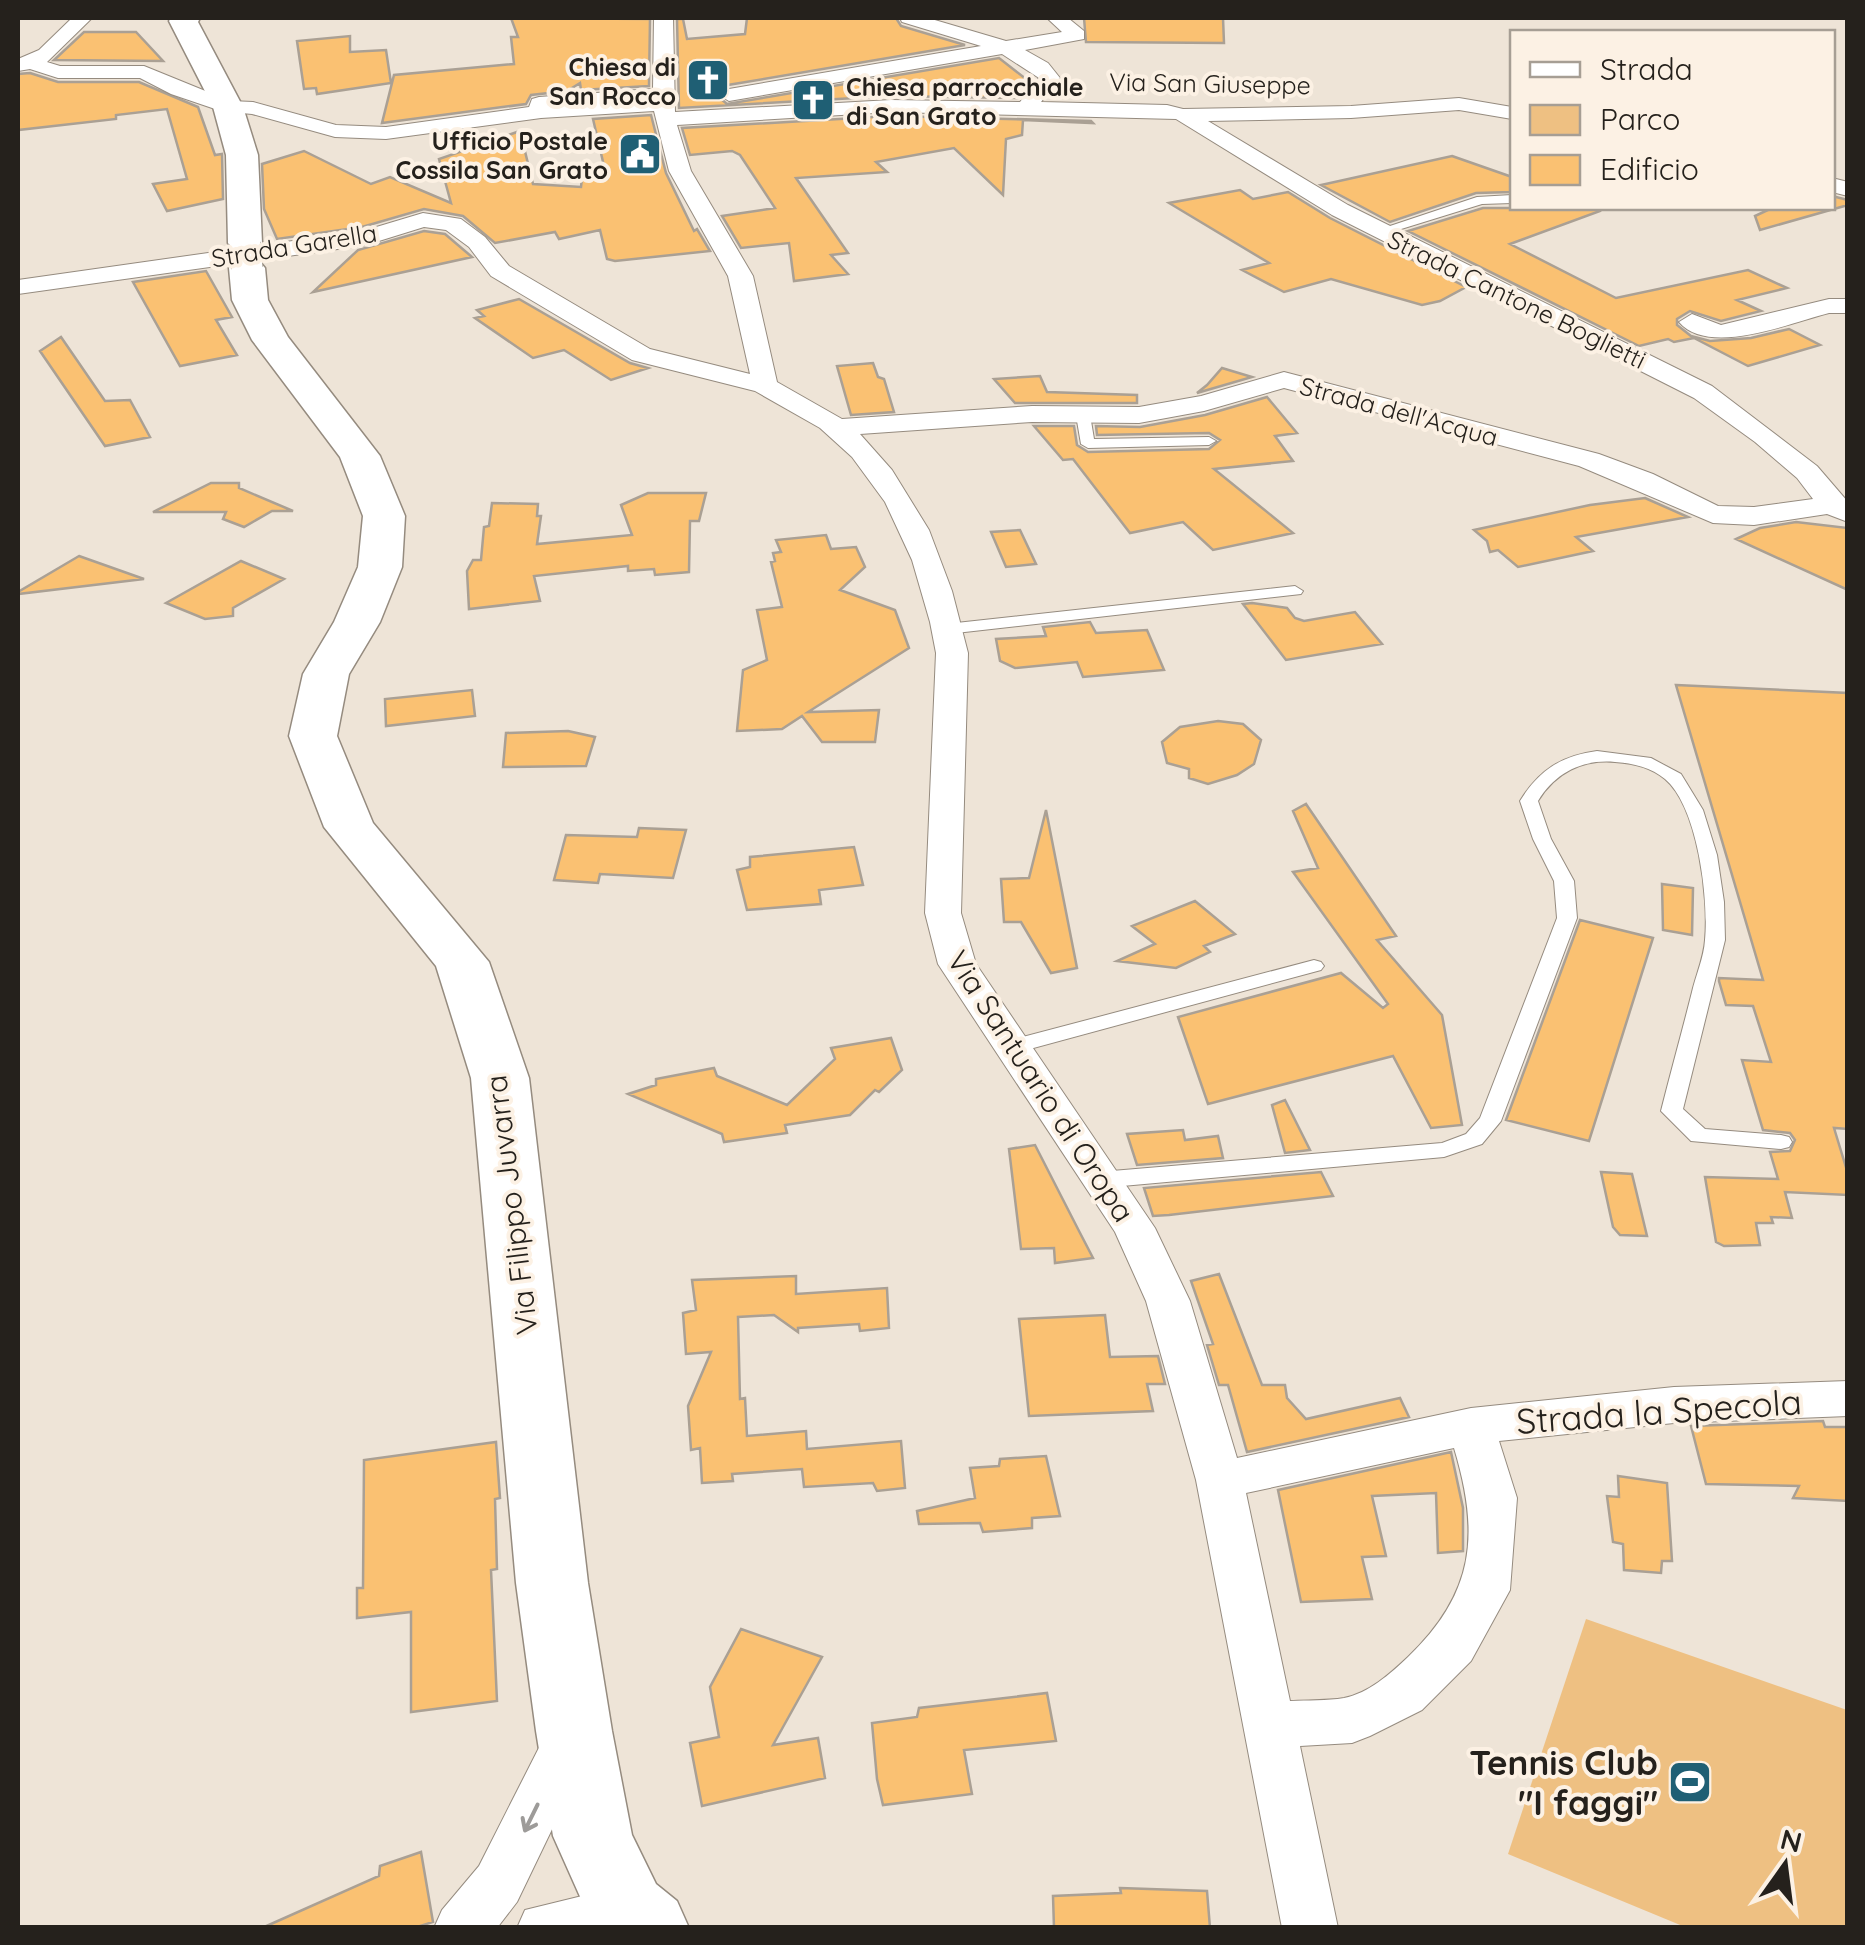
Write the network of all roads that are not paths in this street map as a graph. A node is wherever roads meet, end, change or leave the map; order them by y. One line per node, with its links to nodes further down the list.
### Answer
1 (186, 18): 10 (main road, Via Filippo Juvarra)
2 (662, 18): 9 (street)
3 (909, 18): 6 (street)
4 (1057, 18): 6 (street)
5 (73, 22): 7 (street)
6 (1001, 48): 8 (street); 11 (street)
7 (24, 64): 10 (street)
8 (729, 94)
9 (664, 106): 10 (street, Via San Giuseppe); 11 (street, Via San Giuseppe); 19 (street)
10 (228, 107): 34 (main road, Via Filippo Juvarra)
11 (1027, 107): 13 (street, Via San Giuseppe)
12 (1510, 113): 13 (street, Via San Giuseppe)
13 (1184, 115): 15 (street, Strada Cantone Boglietti)
14 (1510, 199): 15 (lane)
15 (1381, 231): 23 (street, Strada Cantone Boglietti)
16 (18, 287): 19 (street, Strada Garella)
17 (1848, 306): 18 (street)
18 (1692, 322)
19 (764, 385): 21 (street, Via Santuario di Oropa)
20 (1083, 415): 21 (street, Strada dell'Acqua); 22 (lane); 23 (street, Strada dell'Acqua)
21 (837, 428): 25 (street, Via Santuario di Oropa)
22 (1209, 440)
23 (1840, 510)
24 (1294, 591): 25 (lane)
25 (947, 628): 27 (street, Via Santuario di Oropa)
26 (1314, 966): 27 (lane)
27 (1011, 1047): 29 (street, Via Santuario di Oropa)
28 (1781, 1142): 29 (lane)
29 (1100, 1180): 32 (street, Via Santuario di Oropa)
30 (1848, 1398): 31 (street, Strada la Specola)
31 (1471, 1426): 32 (street, Strada la Specola); 33 (street, Strada la Specola)
32 (1220, 1480): 33 (street, Via Santuario di Oropa)
33 (1272, 1725): 38 (street, Via Santuario di Oropa)
34 (574, 1731): 35 (main road, Via Filippo Juvarra); 36 (street, one-way to 36)
35 (637, 1919): 37 (street)
36 (462, 1928)
37 (545, 1928)
38 (1310, 1928)

